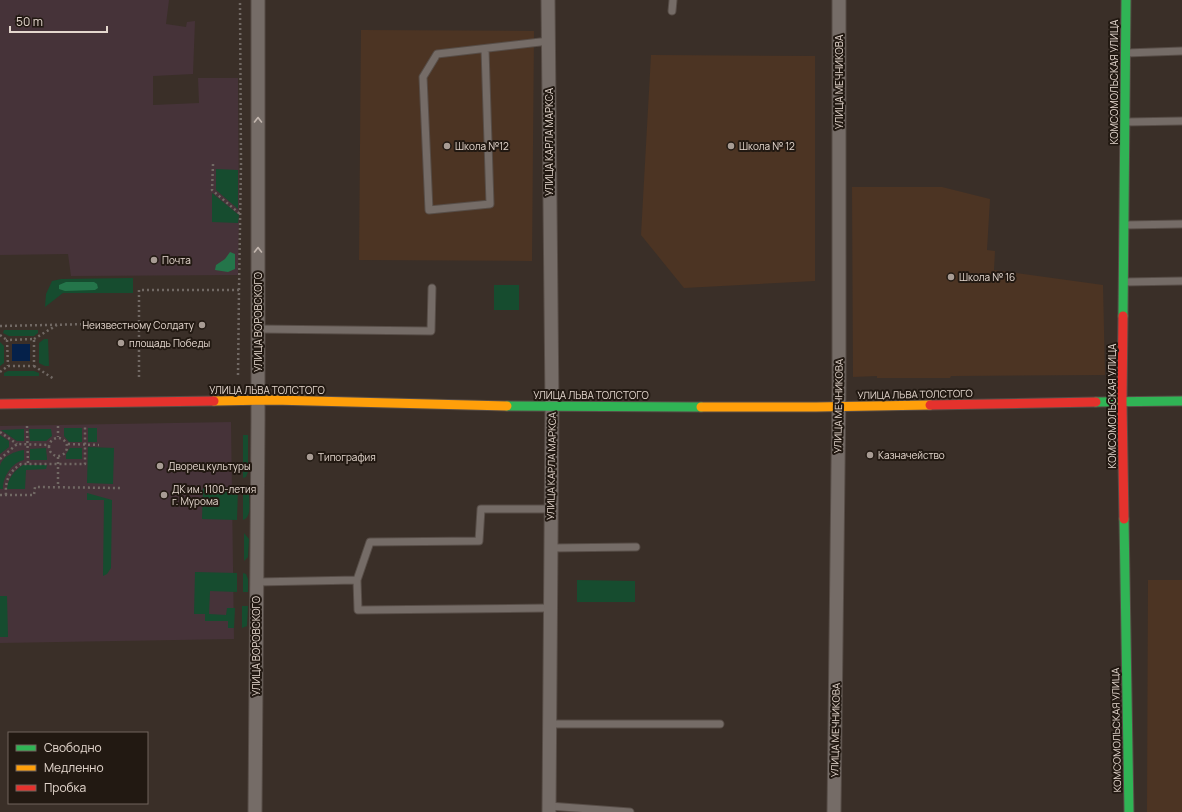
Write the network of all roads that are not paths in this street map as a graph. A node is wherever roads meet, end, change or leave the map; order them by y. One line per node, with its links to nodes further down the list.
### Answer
1 (258, 0): 18 (street, УЛИЦА ВОРОВСКОГО, one-way to 1)
2 (548, 0): 7 (street, УЛИЦА КАРЛА МАРКСА)
3 (673, 0): 6 (lane)
4 (839, 0): 24 (street, УЛИЦА МЕЧНИКОВА)
5 (1126, 0): 10 (street, КОМСОМОЛЬСКАЯ УЛИЦА)
6 (672, 11)
7 (549, 42): 8 (lane); 23 (street, УЛИЦА КАРЛА МАРКСА)
8 (485, 49): 8 (lane)
9 (1182, 51): 10 (lane)
10 (1126, 52): 12 (street, КОМСОМОЛЬСКАЯ УЛИЦА)
11 (1182, 121): 12 (lane)
12 (1125, 122): 14 (street, КОМСОМОЛЬСКАЯ УЛИЦА)
13 (1182, 224): 14 (lane)
14 (1125, 226): 16 (street, КОМСОМОЛЬСКАЯ УЛИЦА)
15 (1182, 281): 16 (lane)
16 (1124, 282): 21 (street, КОМСОМОЛЬСКАЯ УЛИЦА)
17 (432, 288): 18 (lane)
18 (258, 329): 19 (street, УЛИЦА ВОРОВСКОГО)
19 (258, 401): 22 (street, УЛИЦА ЛЬВА ТОЛСТОГО); 23 (street, УЛИЦА ЛЬВА ТОЛСТОГО); 29 (street, УЛИЦА ВОРОВСКОГО)
20 (1182, 401): 21 (street, УЛИЦА ЛЬВА ТОЛСТОГО)
21 (1122, 402): 24 (street, УЛИЦА ЛЬВА ТОЛСТОГО); 37 (street, КОМСОМОЛЬСКАЯ УЛИЦА)
22 (0, 404)
23 (552, 406): 24 (street, УЛИЦА ЛЬВА ТОЛСТОГО); 25 (street, УЛИЦА КАРЛА МАРКСА)
24 (838, 407): 36 (street, УЛИЦА МЕЧНИКОВА)
25 (550, 508): 27 (street, УЛИЦА КАРЛА МАРКСА); 28 (lane)
26 (636, 547): 27 (lane)
27 (550, 548): 30 (street, УЛИЦА КАРЛА МАРКСА)
28 (357, 580): 29 (lane); 30 (lane)
29 (256, 582): 34 (street, УЛИЦА ВОРОВСКОГО)
30 (550, 608): 31 (street, УЛИЦА КАРЛА МАРКСА)
31 (550, 724): 32 (lane); 33 (street, УЛИЦА КАРЛА МАРКСА)
32 (720, 724)
33 (549, 809): 35 (lane)
34 (255, 812)
35 (630, 812)
36 (834, 812)
37 (1129, 812)

